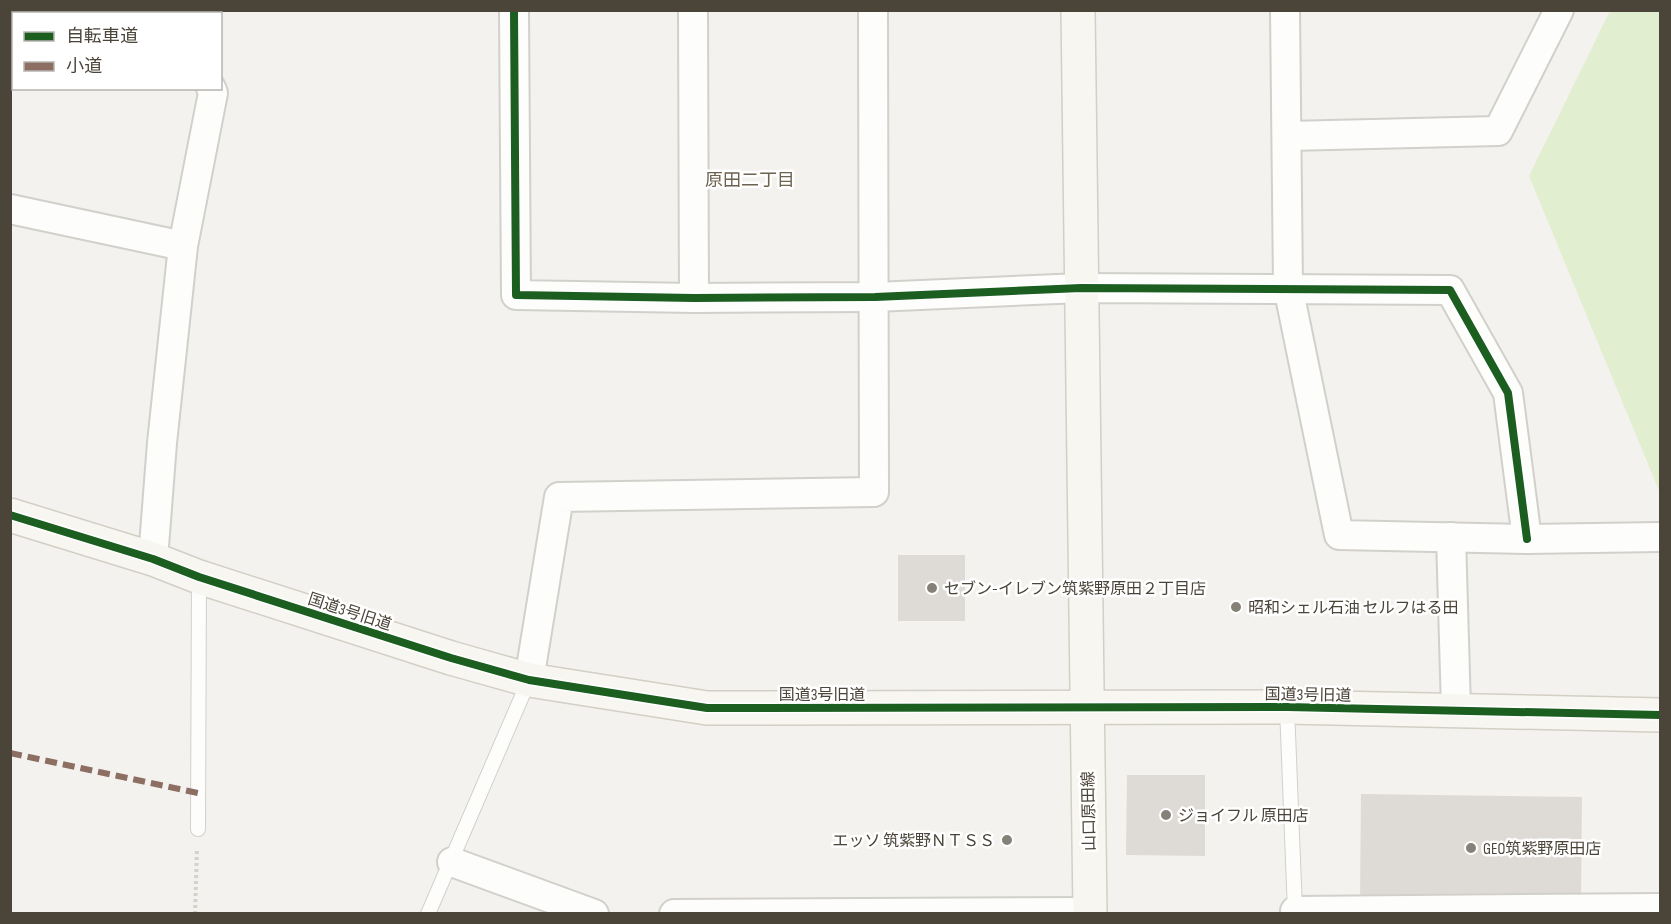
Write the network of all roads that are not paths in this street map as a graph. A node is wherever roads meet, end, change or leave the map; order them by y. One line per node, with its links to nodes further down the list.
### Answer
1 (514, 10): 14 (street)
2 (693, 10): 14 (street)
3 (873, 10): 13 (street)
4 (1078, 10): 12 (street, 山口原田線)
5 (1285, 10): 8 (street)
6 (1559, 10): 8 (street)
7 (212, 90): 10 (street)
8 (1288, 136): 11 (street)
9 (10, 208): 10 (street)
10 (183, 246): 19 (street)
11 (1288, 287): 12 (street); 16 (street); 18 (street)
12 (1081, 288): 13 (street); 23 (street, 山口原田線)
13 (875, 297): 14 (street); 21 (street)
14 (694, 298)
15 (10, 515): 19 (street, 国道3号旧道)
16 (1451, 537): 18 (street); 24 (street)
17 (1660, 537): 18 (street)
18 (1527, 539)
19 (153, 559): 20 (street, 国道3号旧道)
20 (199, 577): 21 (street, 国道3号旧道); 26 (lane)
21 (529, 680): 23 (street, 国道3号旧道); 27 (lane)
22 (1287, 706): 23 (street, 国道3号旧道); 24 (street, 国道3号旧道); 29 (lane)
23 (1086, 708): 30 (street, 山口原田線)
24 (1456, 709): 25 (street, 国道3号旧道)
25 (1660, 715)
26 (198, 830)
27 (452, 862): 31 (lane); 32 (street)
28 (1660, 908): 29 (street)
29 (1295, 912)
30 (1090, 913): 33 (street)
31 (428, 914)
32 (594, 914)
33 (674, 914)

